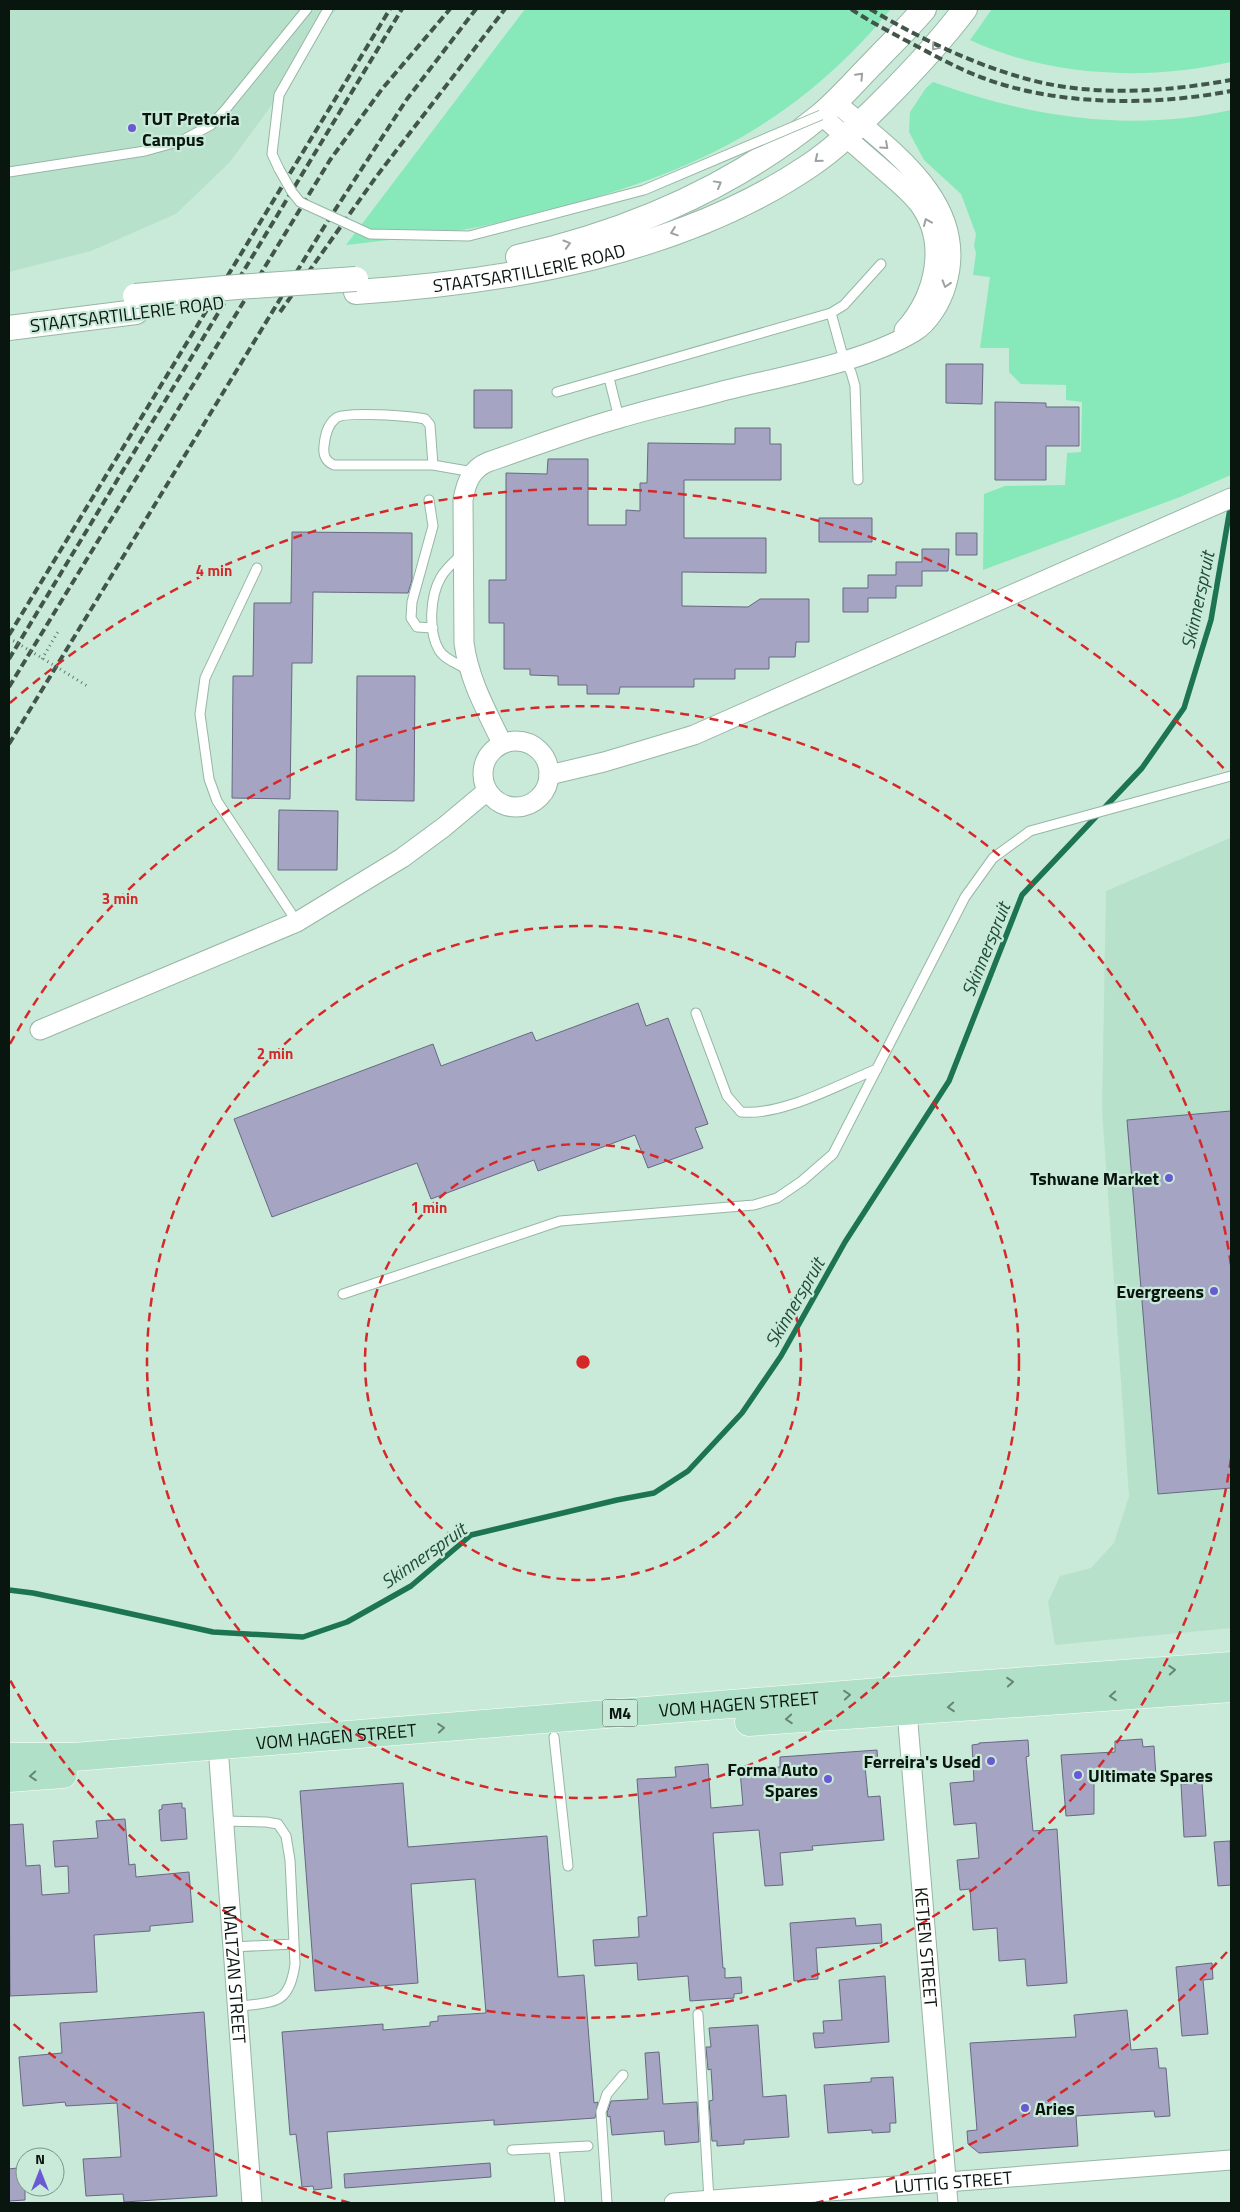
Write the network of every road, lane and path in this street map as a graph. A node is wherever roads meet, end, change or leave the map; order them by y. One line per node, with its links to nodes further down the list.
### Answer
1 (307, 9): 7 (lane)
2 (328, 9): 5 (lane, bridge)
3 (924, 9): 5 (street, STAATSARTILLERIE ROAD, one-way to 3)
4 (966, 9): 6 (street, STAATSARTILLERIE ROAD, one-way to 6)
5 (828, 109): 6 (street); 9 (street, STAATSARTILLERIE ROAD, one-way to 5)
6 (853, 131): 9 (street, STAATSARTILLERIE ROAD, one-way to 9); 14 (street)
7 (9, 172)
8 (881, 264): 11 (lane)
9 (356, 285): 10 (street, STAATSARTILLERIE ROAD)
10 (136, 304): 12 (street, STAATSARTILLERIE ROAD); 13 (street, STAATSARTILLERIE ROAD)
11 (831, 313): 14 (lane); 15 (lane)
12 (9, 315)
13 (9, 328)
14 (844, 360): 17 (street); 20 (lane)
15 (608, 378): 16 (lane); 17 (lane)
16 (557, 392)
17 (619, 418): 19 (street)
18 (433, 464): 18 (lane); 19 (lane)
19 (473, 472): 23 (street)
20 (858, 480)
21 (1231, 498): 32 (street)
22 (429, 500): 25 (lane)
23 (464, 552): 25 (lane); 29 (street)
24 (256, 568): 35 (lane)
25 (433, 628): 29 (lane)
26 (59, 630): 28 (path)
27 (9, 638): 28 (path, bridge)
28 (42, 658): 30 (path, bridge)
29 (469, 670): 31 (street)
30 (87, 686)
31 (502, 744): 32 (street); 34 (street)
32 (549, 775): 34 (street)
33 (1231, 776): 38 (lane)
34 (487, 791): 35 (street)
35 (297, 922): 37 (street)
36 (696, 1013): 38 (lane)
37 (40, 1030)
38 (877, 1069): 39 (lane)
39 (343, 1294)
40 (1231, 1666): 42 (main road, VOM HAGEN STREET / M4, one-way to 40)
41 (1231, 1688): 42 (main road, VOM HAGEN STREET / M4, one-way to 42)
42 (906, 1700): 43 (main road, VOM HAGEN STREET / M4, one-way to 43); 44 (main road, VOM HAGEN STREET / M4, one-way to 42); 58 (street, KETJEN STREET)
43 (554, 1737): 44 (main road, VOM HAGEN STREET / M4); 48 (lane)
44 (218, 1755): 45 (main road, VOM HAGEN STREET / M4); 46 (main road, VOM HAGEN STREET / M4, one-way to 46); 47 (street, MALTZAN STREET)
45 (9, 1757)
46 (9, 1778)
47 (223, 1820): 49 (lane); 50 (street, MALTZAN STREET)
48 (568, 1866)
49 (294, 1944): 50 (lane); 51 (lane)
50 (233, 1948): 51 (street, MALTZAN STREET)
51 (237, 2007): 60 (street, MALTZAN STREET)
52 (698, 2014): 59 (lane)
53 (623, 2075): 62 (lane)
54 (588, 2146): 55 (lane)
55 (554, 2148): 56 (lane); 61 (lane)
56 (512, 2150)
57 (1231, 2160): 58 (street, LUTTIG STREET)
58 (946, 2182): 59 (street, LUTTIG STREET); 64 (street, KETJEN STREET)
59 (709, 2200): 63 (street, LUTTIG STREET)
60 (252, 2203)
61 (560, 2203)
62 (607, 2203)
63 (674, 2203)
64 (948, 2203)

